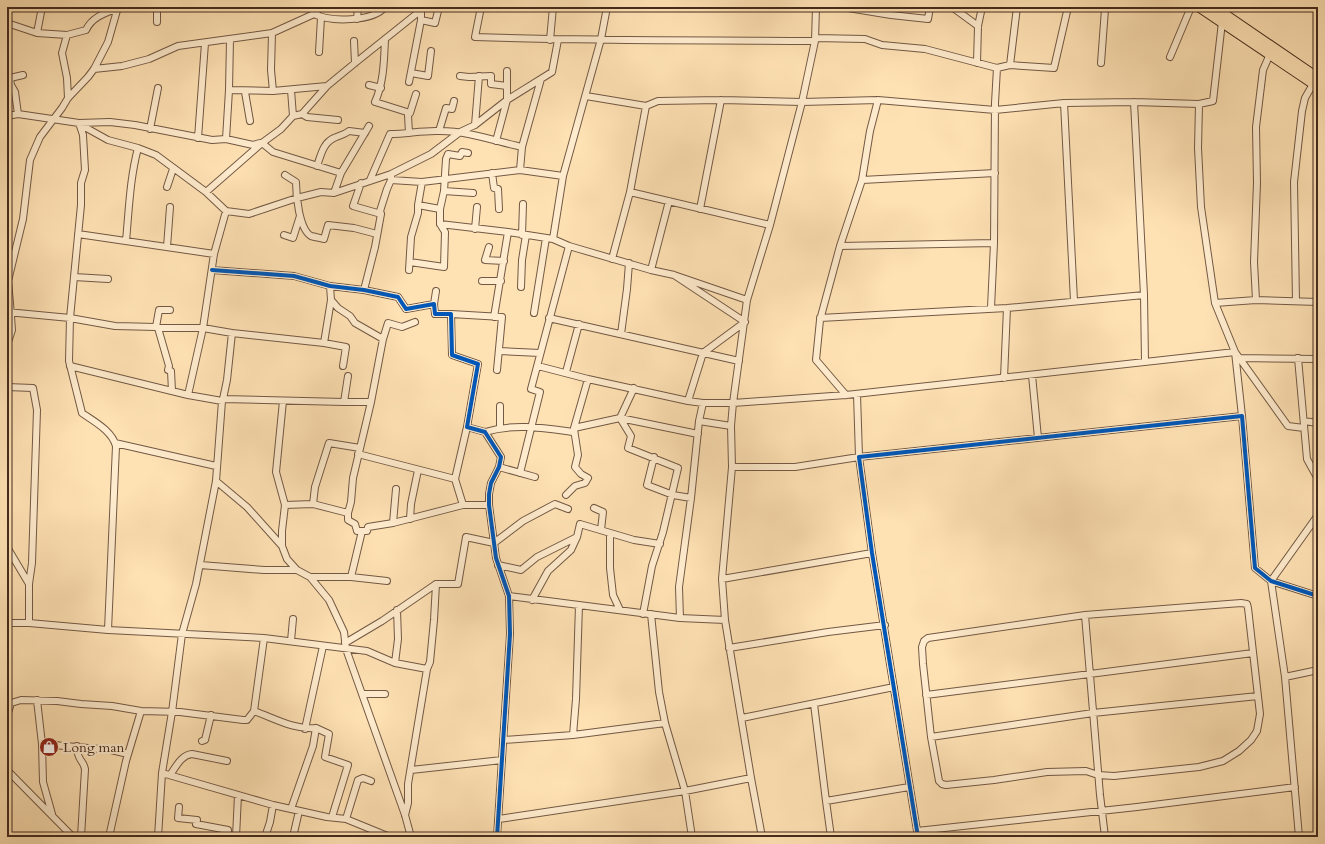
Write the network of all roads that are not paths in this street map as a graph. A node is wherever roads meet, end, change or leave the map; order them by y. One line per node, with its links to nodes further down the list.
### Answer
1 (42, 7): 32 (street)
2 (157, 7): 29 (street)
3 (321, 7): 24 (street)
4 (358, 7): 26 (street)
5 (385, 7): 26 (street)
6 (438, 7): 27 (street)
7 (481, 7): 38 (street)
8 (553, 7): 38 (street)
9 (606, 7): 37 (street)
10 (816, 7): 40 (street)
11 (842, 7): 23 (street)
12 (930, 7): 23 (street)
13 (952, 7): 31 (street)
14 (982, 7): 31 (street)
15 (1017, 7): 50 (street)
16 (1068, 7): 50 (street)
17 (1100, 7): 49 (street)
18 (1191, 7): 46 (street)
19 (1199, 7): 30 (main road)
20 (1214, 7): 61 (main road)
21 (118, 8): 34 (street); 52 (street)
22 (423, 9): 27 (street); 36 (street)
23 (874, 10)
24 (314, 14): 25 (street); 33 (street)
25 (321, 18): 26 (street); 44 (street)
26 (356, 20)
27 (421, 20): 54 (street)
28 (7, 22): 32 (street)
29 (157, 22)
30 (1222, 22): 45 (main road); 81 (street)
31 (978, 26): 48 (street)
32 (36, 33): 34 (street)
33 (272, 33): 35 (street); 69 (street)
34 (67, 35): 73 (street)
35 (230, 39): 42 (street); 67 (street)
36 (385, 39): 47 (street); 66 (street)
37 (601, 39): 39 (street); 40 (street); 72 (street)
38 (550, 40): 39 (street)
39 (558, 40): 59 (street)
40 (815, 40): 48 (street); 78 (street)
41 (354, 41): 47 (street)
42 (205, 43): 52 (street); 100 (street)
43 (431, 50): 54 (street)
44 (319, 52)
45 (1270, 54): 61 (main road); 176 (street)
46 (1170, 57)
47 (355, 63): 63 (street)
48 (977, 63): 51 (street)
49 (1101, 63)
50 (1010, 65): 51 (street)
51 (997, 68): 83 (street)
52 (94, 69): 73 (street)
53 (508, 71): 64 (street)
54 (411, 73): 60 (street)
55 (22, 75): 58 (street)
56 (460, 76): 57 (street)
57 (479, 76): 64 (street); 93 (street)
58 (8, 78): 85 (street)
59 (541, 79): 74 (street); 104 (street)
60 (409, 82)
61 (1316, 83): 178 (street)
62 (369, 85): 66 (street)
63 (327, 86): 68 (street); 86 (street)
64 (507, 86): 74 (street)
65 (158, 88): 95 (street)
66 (381, 88): 84 (street)
67 (229, 90): 70 (street); 101 (street)
68 (291, 90): 69 (street); 88 (street)
69 (273, 91): 70 (street)
70 (245, 92): 91 (street)
71 (416, 94): 84 (street)
72 (586, 96): 82 (street); 114 (street)
73 (68, 98): 89 (street)
74 (507, 100): 93 (street); 102 (street)
75 (721, 100): 78 (street); 82 (street); 135 (street)
76 (878, 100): 78 (street); 83 (street); 118 (street)
77 (454, 102): 96 (street)
78 (802, 102): 140 (street)
79 (1134, 102): 80 (street); 81 (street); 173 (street)
80 (1064, 103): 83 (street); 177 (street)
81 (1199, 104): 180 (street)
82 (646, 106): 125 (street)
83 (995, 110): 112 (street)
84 (410, 113): 99 (street)
85 (18, 114): 87 (street); 89 (street)
86 (302, 114): 88 (street); 90 (street)
87 (7, 116)
88 (293, 116): 103 (street)
89 (54, 118): 92 (street); 166 (street)
90 (338, 120)
91 (250, 121)
92 (80, 124): 95 (street); 105 (street); 143 (street)
93 (475, 125): 97 (street)
94 (369, 126): 98 (street)
95 (150, 129): 100 (street)
96 (439, 130): 97 (street); 99 (street)
97 (460, 132): 102 (street); 115 (street)
98 (365, 133): 107 (street); 110 (street)
99 (409, 133): 117 (street)
100 (198, 138): 101 (street)
101 (226, 140): 103 (street)
102 (496, 141): 104 (street)
103 (263, 142): 107 (street); 123 (street)
104 (522, 147): 109 (street)
105 (138, 148): 108 (street); 149 (street)
106 (468, 153): 116 (street)
107 (317, 166): 110 (street)
108 (173, 169): 121 (street); 123 (street)
109 (520, 170): 111 (street); 114 (street)
110 (341, 173): 124 (street)
111 (492, 173): 116 (street); 134 (street)
112 (995, 173): 118 (street); 150 (street)
113 (285, 175): 127 (street)
114 (563, 176): 148 (street)
115 (391, 177): 117 (street); 119 (street); 138 (street)
116 (445, 179): 119 (street); 122 (street)
117 (370, 180): 120 (street)
118 (862, 180): 152 (street)
119 (422, 182): 130 (street)
120 (361, 183): 124 (street); 138 (street)
121 (167, 187)
122 (444, 191): 126 (street); 133 (street)
123 (206, 192): 136 (street)
124 (334, 192): 127 (street)
125 (630, 192): 128 (street); 156 (street)
126 (473, 193)
127 (297, 198): 136 (street); 137 (street)
128 (669, 201): 135 (street); 162 (street)
129 (523, 204): 146 (street)
130 (418, 205): 133 (street); 158 (street)
131 (170, 207): 153 (street)
132 (477, 207): 141 (street)
133 (440, 208): 139 (street)
134 (499, 209)
135 (700, 209): 140 (street)
136 (226, 211): 155 (street)
137 (300, 214): 144 (street); 145 (street)
138 (381, 214): 144 (street)
139 (440, 224): 141 (street); 158 (street)
140 (770, 225): 175 (street)
141 (475, 229): 142 (street)
142 (508, 232): 146 (street); 157 (street)
143 (78, 234): 149 (street); 164 (street)
144 (377, 234): 171 (street)
145 (284, 235)
146 (524, 235): 147 (street); 170 (street)
147 (546, 238): 148 (street); 186 (street)
148 (553, 239): 151 (street)
149 (126, 241): 153 (street)
150 (994, 243): 152 (street); 182 (street)
151 (570, 246): 156 (street); 190 (street)
152 (840, 246): 191 (street)
153 (167, 247): 155 (street)
154 (489, 247): 157 (street)
155 (214, 254): 160 (street)
156 (612, 259): 159 (street)
157 (504, 261): 168 (street)
158 (410, 262): 161 (street)
159 (629, 263): 162 (street); 198 (street)
160 (212, 270): 169 (street); 196 (street)
161 (409, 270)
162 (651, 270): 163 (street)
163 (674, 275): 175 (street); 193 (street)
164 (74, 277): 165 (street); 189 (street)
165 (108, 279)
166 (7, 281): 185 (street)
167 (482, 281): 168 (street)
168 (501, 281): 188 (street)
169 (330, 286): 171 (street); 174 (street)
170 (521, 287)
171 (364, 290): 181 (street)
172 (436, 291): 181 (street)
173 (1144, 295): 177 (street); 211 (street)
174 (331, 300): 199 (street); 200 (street)
175 (747, 300): 193 (street)
176 (1256, 300): 178 (street); 180 (street)
177 (1074, 301): 183 (street)
178 (1296, 301): 179 (street)
179 (1318, 302)
180 (1214, 303): 204 (street)
181 (434, 304): 187 (street)
182 (991, 308): 183 (street); 191 (street)
183 (1008, 308): 219 (street)
184 (170, 310): 195 (street)
185 (9, 312): 189 (street); 201 (street)
186 (534, 313)
187 (451, 314): 188 (street); 241 (street)
188 (494, 317): 202 (street)
189 (70, 318): 195 (street); 212 (street)
190 (549, 318): 194 (street); 205 (street)
191 (820, 318): 226 (street)
192 (415, 322): 199 (street)
193 (745, 322): 203 (street); 209 (street)
194 (579, 324): 198 (street); 216 (street)
195 (157, 327): 196 (street); 223 (street)
196 (203, 328): 197 (street); 225 (street)
197 (232, 333): 200 (street); 227 (street)
198 (621, 334): 203 (street)
199 (383, 339): 231 (street)
200 (324, 343): 213 (street)
201 (7, 345)
202 (499, 351): 205 (street); 215 (street)
203 (703, 352): 209 (street); 229 (street)
204 (1235, 352): 207 (street); 211 (street); 235 (street)
205 (540, 353): 214 (street)
206 (746, 358): 209 (street)
207 (1240, 358): 208 (street); 245 (street)
208 (1298, 358): 210 (street); 238 (street)
209 (739, 359): 233 (street)
210 (1318, 360)
211 (1145, 362): 217 (street)
212 (70, 366): 223 (street); 249 (street)
213 (343, 366)
214 (538, 366): 216 (street); 243 (street)
215 (497, 370)
216 (566, 372): 220 (street)
217 (1032, 375): 219 (street); 248 (street)
218 (348, 376): 230 (street)
219 (1004, 378): 224 (street)
220 (588, 379): 222 (street); 244 (street)
221 (7, 387): 293 (street)
222 (634, 388): 229 (street); 236 (street)
223 (172, 391): 225 (street)
224 (856, 394): 226 (street); 252 (street)
225 (188, 395): 227 (street)
226 (846, 395): 233 (street)
227 (222, 400): 228 (street); 253 (street)
228 (282, 401): 230 (street); 267 (street)
229 (688, 401): 232 (street)
230 (344, 402): 231 (street)
231 (371, 402): 250 (street)
232 (703, 403): 233 (street); 237 (street)
233 (732, 403): 240 (street)
234 (500, 406): 242 (street)
235 (1242, 416): 248 (street); 292 (street)
236 (620, 418): 244 (street); 247 (street); 251 (street)
237 (699, 421): 240 (street); 247 (street)
238 (1304, 421): 239 (street); 245 (street)
239 (1318, 423)
240 (731, 426): 255 (street)
241 (467, 427): 246 (street); 259 (street)
242 (500, 427): 243 (street); 246 (street)
243 (532, 427): 244 (street); 257 (street)
244 (574, 428): 263 (street)
245 (1304, 428): 260 (street)
246 (485, 432): 254 (street)
247 (698, 434): 265 (street)
248 (1038, 438): 252 (street)
249 (115, 443): 253 (street); 310 (street)
250 (359, 451): 256 (street); 266 (street); 272 (street)
251 (654, 458): 264 (street); 264 (street)
252 (858, 458): 255 (street); 284 (street)
253 (216, 466): 261 (street)
254 (499, 467): 257 (street); 269 (street)
255 (732, 467): 290 (street)
256 (418, 470): 259 (street); 274 (street)
257 (520, 473): 258 (street)
258 (535, 477)
259 (455, 479): 268 (street)
260 (1318, 479)
261 (216, 481): 282 (street); 285 (street)
262 (396, 489): 275 (street)
263 (566, 495)
264 (673, 495): 265 (street); 281 (street)
265 (691, 498): 304 (street)
266 (313, 504): 267 (street); 272 (street)
267 (285, 505): 282 (street)
268 (463, 505): 269 (street); 274 (street)
269 (489, 505): 280 (street)
270 (594, 508): 276 (street)
271 (568, 509): 280 (street)
272 (348, 513): 277 (street)
273 (1318, 515): 292 (street)
274 (410, 519): 275 (street)
275 (393, 523): 277 (street)
276 (601, 530): 278 (street); 279 (street)
277 (362, 531): 289 (street)
278 (610, 533): 281 (street); 300 (street)
279 (578, 537): 286 (street); 297 (street)
280 (494, 543): 286 (street); 294 (street)
281 (660, 544): 301 (street)
282 (282, 546): 287 (street)
283 (7, 547): 293 (street)
284 (872, 553): 290 (street); 309 (street)
285 (200, 565): 287 (street); 311 (street)
286 (498, 565): 295 (street)
287 (297, 570): 288 (street)
288 (310, 577): 289 (street); 315 (street)
289 (351, 577): 291 (street)
290 (722, 579): 306 (street)
291 (387, 581)
292 (1271, 581): 296 (street); 322 (street)
293 (29, 584): 308 (street)
294 (436, 584): 299 (street); 319 (street)
295 (509, 596): 297 (street); 343 (street)
296 (1318, 596)
297 (532, 600): 298 (street)
298 (579, 605): 300 (street); 341 (street)
299 (396, 610): 315 (street); 318 (street)
300 (620, 610): 301 (street)
301 (643, 614): 302 (street)
302 (651, 614): 304 (street); 338 (street)
303 (1085, 616): 317 (street); 321 (street); 326 (street)
304 (680, 618): 306 (street)
305 (293, 619): 313 (street)
306 (725, 620): 316 (street)
307 (7, 623): 308 (street)
308 (29, 623): 310 (street)
309 (885, 625): 316 (street); 323 (street)
310 (108, 630): 311 (street)
311 (182, 634): 312 (street); 333 (street)
312 (264, 638): 313 (street); 332 (street)
313 (291, 641): 314 (street)
314 (323, 646): 315 (street); 340 (street)
315 (346, 646): 318 (street); 324 (street)
316 (729, 648): 337 (street)
317 (1253, 653): 321 (street); 327 (street)
318 (395, 663): 319 (street)
319 (427, 669): 351 (street)
320 (1318, 670): 322 (street)
321 (1089, 674): 326 (street); 334 (street)
322 (1285, 677): 358 (street)
323 (894, 687): 330 (street); 357 (street)
324 (362, 694): 325 (street); 368 (street)
325 (385, 694)
326 (926, 695): 342 (street)
327 (1258, 696): 334 (street); 354 (street)
328 (37, 700): 329 (street); 331 (street); 345 (street)
329 (9, 702): 336 (street)
330 (814, 704): 337 (street); 361 (street)
331 (141, 711): 333 (street); 347 (street)
332 (254, 711): 335 (street); 340 (street)
333 (172, 712): 335 (street); 352 (street)
334 (1093, 713): 342 (street); 354 (street)
335 (211, 715): 344 (street)
336 (7, 716)
337 (742, 718): 355 (street)
338 (666, 723): 341 (street); 359 (street)
339 (316, 728): 340 (street); 364 (street); 369 (street)
340 (305, 729)
341 (573, 735): 343 (street)
342 (931, 737): 354 (street)
343 (503, 740): 348 (street)
344 (202, 741)
345 (42, 744): 346 (street); 367 (street)
346 (77, 746): 347 (street); 374 (street)
347 (128, 754): 375 (street)
348 (502, 760): 351 (street); 370 (street)
349 (227, 761): 353 (street)
350 (7, 770): 367 (street)
351 (411, 770): 368 (street)
352 (162, 773): 353 (street); 376 (street)
353 (170, 775): 360 (street)
354 (1098, 775): 366 (street)
355 (751, 778): 359 (street); 385 (street)
356 (371, 781): 371 (street)
357 (909, 787): 361 (street); 372 (street)
358 (1295, 787): 366 (street); 388 (street)
359 (685, 791): 370 (street); 384 (street)
360 (238, 795): 362 (street); 378 (street)
361 (826, 801): 386 (street)
362 (273, 804): 364 (street); 379 (street)
363 (179, 807): 377 (street)
364 (291, 809): 365 (street)
365 (299, 811): 369 (street); 380 (street)
366 (1101, 811): 372 (street); 387 (street)
367 (52, 814): 373 (street)
368 (405, 815): 382 (street)
369 (332, 817): 371 (street)
370 (499, 819): 383 (street)
371 (346, 820): 381 (street)
372 (918, 834)
373 (73, 837)
374 (81, 837)
375 (109, 837)
376 (158, 837)
377 (230, 837)
378 (236, 837)
379 (265, 837)
380 (293, 837)
381 (390, 837)
382 (411, 837)
383 (497, 837)
384 (692, 837)
385 (762, 837)
386 (831, 837)
387 (1105, 837)
388 (1299, 837)

